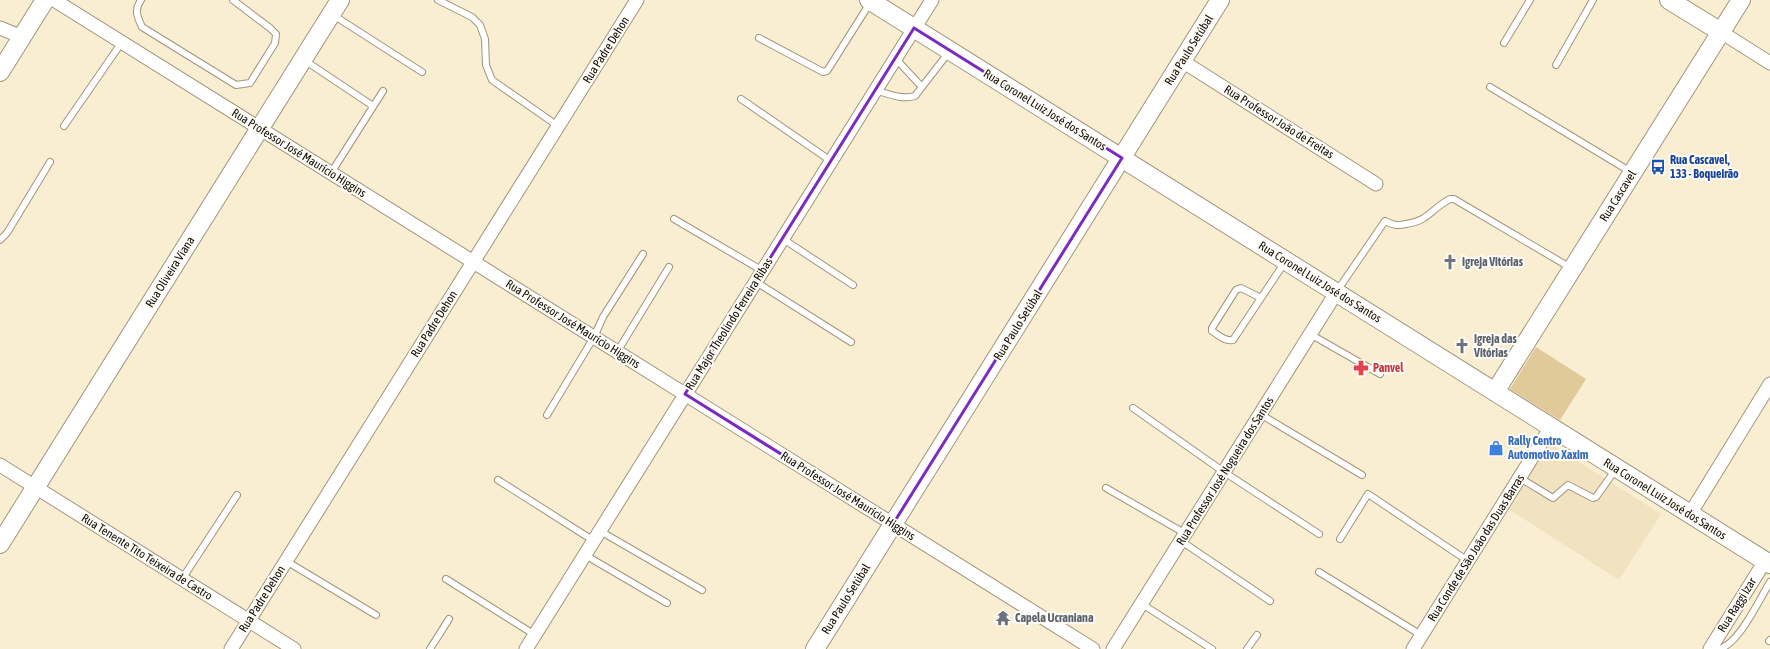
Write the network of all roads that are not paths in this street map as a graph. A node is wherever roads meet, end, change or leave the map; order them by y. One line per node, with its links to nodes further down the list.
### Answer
1 (45, 0): 18 (main road)
2 (54, 0): 20 (street, Rua Professor José Maurício Higgins)
3 (141, 0): 4 (lane)
4 (233, 0)
5 (438, 0): 37 (lane)
6 (637, 0): 37 (street, Rua Padre Dehon)
7 (932, 0): 16 (street, Rua Major Theolindo Ferreira Ribas)
8 (1220, 0): 25 (main road, Rua Paulo Setúbal)
9 (1530, 0): 21 (lane)
10 (1593, 0): 27 (lane)
11 (1669, 0): 17 (main road)
12 (1741, 0): 17 (main road, Rua Cascavel)
13 (870, 1): 16 (main road, Rua Coronel Luiz José dos Santos); 19 (lane)
14 (336, 7): 24 (main road, Rua Oliveira Viana); 29 (lane)
15 (0, 28): 18 (street)
16 (914, 28): 22 (main road, Rua Coronel Luiz José dos Santos); 23 (street, Rua Major Theolindo Ferreira Ribas)
17 (1721, 32): 26 (street); 43 (main road, Rua Cascavel)
18 (22, 37): 28 (main road)
19 (759, 38)
20 (122, 42): 36 (lane); 38 (street, Rua Professor José Maurício Higgins)
21 (1504, 43)
22 (950, 50): 30 (lane); 39 (main road, Rua Coronel Luiz José dos Santos)
23 (895, 58): 30 (lane); 33 (street, Rua Major Theolindo Ferreira Ribas)
24 (303, 59): 35 (lane); 38 (main road, Rua Oliveira Viana)
25 (1182, 61): 39 (main road, Rua Paulo Setúbal); 44 (street, Rua Professor João de Freitas)
26 (1770, 63)
27 (1556, 65)
28 (0, 72)
29 (422, 72)
30 (922, 87): 33 (lane)
31 (1490, 87): 43 (lane)
32 (383, 90): 35 (lane)
33 (875, 90): 41 (street, Rua Major Theolindo Ferreira Ribas)
34 (741, 99): 41 (lane)
35 (373, 106): 42 (lane)
36 (64, 126)
37 (558, 126): 50 (street, Rua Padre Dehon)
38 (260, 128): 42 (street, Rua Professor José Maurício Higgins); 75 (main road, Rua Oliveira Viana)
39 (1122, 158): 49 (main road, Rua Coronel Luiz José dos Santos); 79 (main road, Rua Paulo Setúbal)
40 (50, 162): 47 (lane)
41 (831, 162): 46 (street, Rua Major Theolindo Ferreira Ribas)
42 (332, 173): 50 (street, Rua Professor José Maurício Higgins)
43 (1632, 173): 52 (main road, Rua Cascavel)
44 (1376, 184)
45 (674, 220): 53 (lane)
46 (783, 239): 53 (street, Rua Major Theolindo Ferreira Ribas); 54 (lane)
47 (0, 240)
48 (643, 254): 58 (lane)
49 (1286, 261): 55 (main road, Rua Coronel Luiz José dos Santos); 56 (lane)
50 (473, 262): 58 (street, Rua Professor José Maurício Higgins); 86 (street, Rua Padre Dehon)
51 (669, 267): 60 (lane)
52 (1572, 269): 55 (lane); 62 (main road, Rua Cascavel)
53 (759, 276): 59 (lane); 64 (street, Rua Major Theolindo Ferreira Ribas)
54 (853, 285)
55 (1336, 293): 57 (street, Rua Professor José Nogueira dos Santos); 62 (main road, Rua Coronel Luiz José dos Santos)
56 (1261, 298): 56 (lane)
57 (1310, 334): 61 (lane); 66 (street, Rua Professor José Nogueira dos Santos)
58 (594, 337): 60 (street, Rua Professor José Maurício Higgins); 67 (lane)
59 (851, 342)
60 (617, 352): 64 (street, Rua Professor José Maurício Higgins)
61 (1380, 374)
62 (1495, 392): 68 (main road, Rua Coronel Luiz José dos Santos)
63 (1768, 392): 78 (street)
64 (685, 394): 79 (street, Rua Professor José Maurício Higgins); 81 (street, Rua Major Theolindo Ferreira Ribas)
65 (1133, 408): 71 (lane)
66 (1260, 414): 71 (street, Rua Professor José Nogueira dos Santos); 72 (lane)
67 (547, 415)
68 (1551, 427): 70 (main road, Rua Coronel Luiz José dos Santos); 73 (street, Rua Conde de São João das Duas Barras)
69 (0, 465): 75 (street, Rua Tenente Tito Teixeira de Castro)
70 (1617, 468): 73 (lane); 78 (main road, Rua Coronel Luiz José dos Santos)
71 (1224, 472): 80 (lane); 82 (street, Rua Professor José Nogueira dos Santos)
72 (1362, 475)
73 (1520, 478): 87 (street, Rua Conde de São João das Duas Barras)
74 (498, 480): 81 (lane)
75 (35, 487): 84 (main road, Rua Oliveira Viana); 90 (street, Rua Tenente Tito Teixeira de Castro)
76 (1106, 488): 82 (lane)
77 (237, 495): 90 (lane)
78 (1690, 514): 88 (main road, Rua Coronel Luiz José dos Santos)
79 (893, 524): 106 (main road, Rua Paulo Setúbal); 107 (street, Rua Professor José Maurício Higgins)
80 (1319, 534)
81 (597, 536): 85 (street, Rua Major Theolindo Ferreira Ribas); 93 (lane)
82 (1183, 538): 94 (lane); 96 (street, Rua Professor José Nogueira dos Santos)
83 (1340, 539): 87 (lane)
84 (0, 544)
85 (585, 555): 95 (lane); 102 (street, Rua Major Theolindo Ferreira Ribas)
86 (286, 561): 97 (lane); 99 (street, Rua Padre Dehon)
87 (1468, 561): 101 (street, Rua Conde de São João das Duas Barras)
88 (1768, 563): 112 (street, Rua Raggi Izar)
89 (1319, 572): 101 (lane)
90 (182, 579): 99 (street, Rua Tenente Tito Teixeira de Castro)
91 (446, 579): 102 (lane)
92 (1770, 582): 113 (lane)
93 (702, 590)
94 (1270, 601)
95 (667, 603)
96 (1142, 604): 108 (street, Rua Professor José Nogueira dos Santos); 109 (lane)
97 (376, 616)
98 (449, 619): 105 (lane)
99 (248, 620): 103 (street, Rua Padre Dehon); 104 (street, Rua Tenente Tito Teixeira de Castro)
100 (1257, 635): 110 (lane)
101 (1421, 635): 111 (street, Rua Conde de São João das Duas Barras)
102 (532, 644)
103 (230, 649)
104 (294, 649)
105 (430, 649)
106 (815, 649)
107 (1093, 649)
108 (1113, 649)
109 (1212, 649)
110 (1247, 649)
111 (1413, 649)
112 (1710, 649)
113 (1719, 649)

